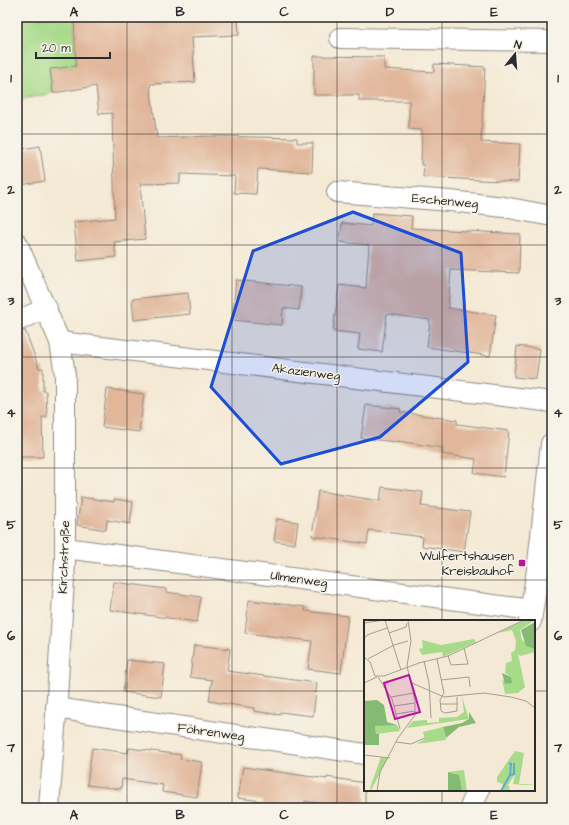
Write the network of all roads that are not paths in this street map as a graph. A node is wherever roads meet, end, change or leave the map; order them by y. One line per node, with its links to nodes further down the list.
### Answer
1 (340, 38): 2 (street)
2 (552, 41)
3 (337, 192): 4 (street, Eschenweg)
4 (552, 216)
5 (17, 243): 6 (street, Kirchstraße)
6 (47, 308): 7 (street); 8 (street, Kirchstraße)
7 (17, 321)
8 (60, 342): 9 (street, Akazienweg); 11 (street, Kirchstraße)
9 (552, 402)
10 (552, 444): 12 (main road)
11 (65, 548): 12 (street, Ulmenweg); 13 (street, Kirchstraße)
12 (531, 616)
13 (56, 708): 14 (street, Föhrenweg); 16 (street, Kirchstraße)
14 (364, 754)
15 (478, 791): 17 (main road)
16 (49, 808)
17 (471, 808)

